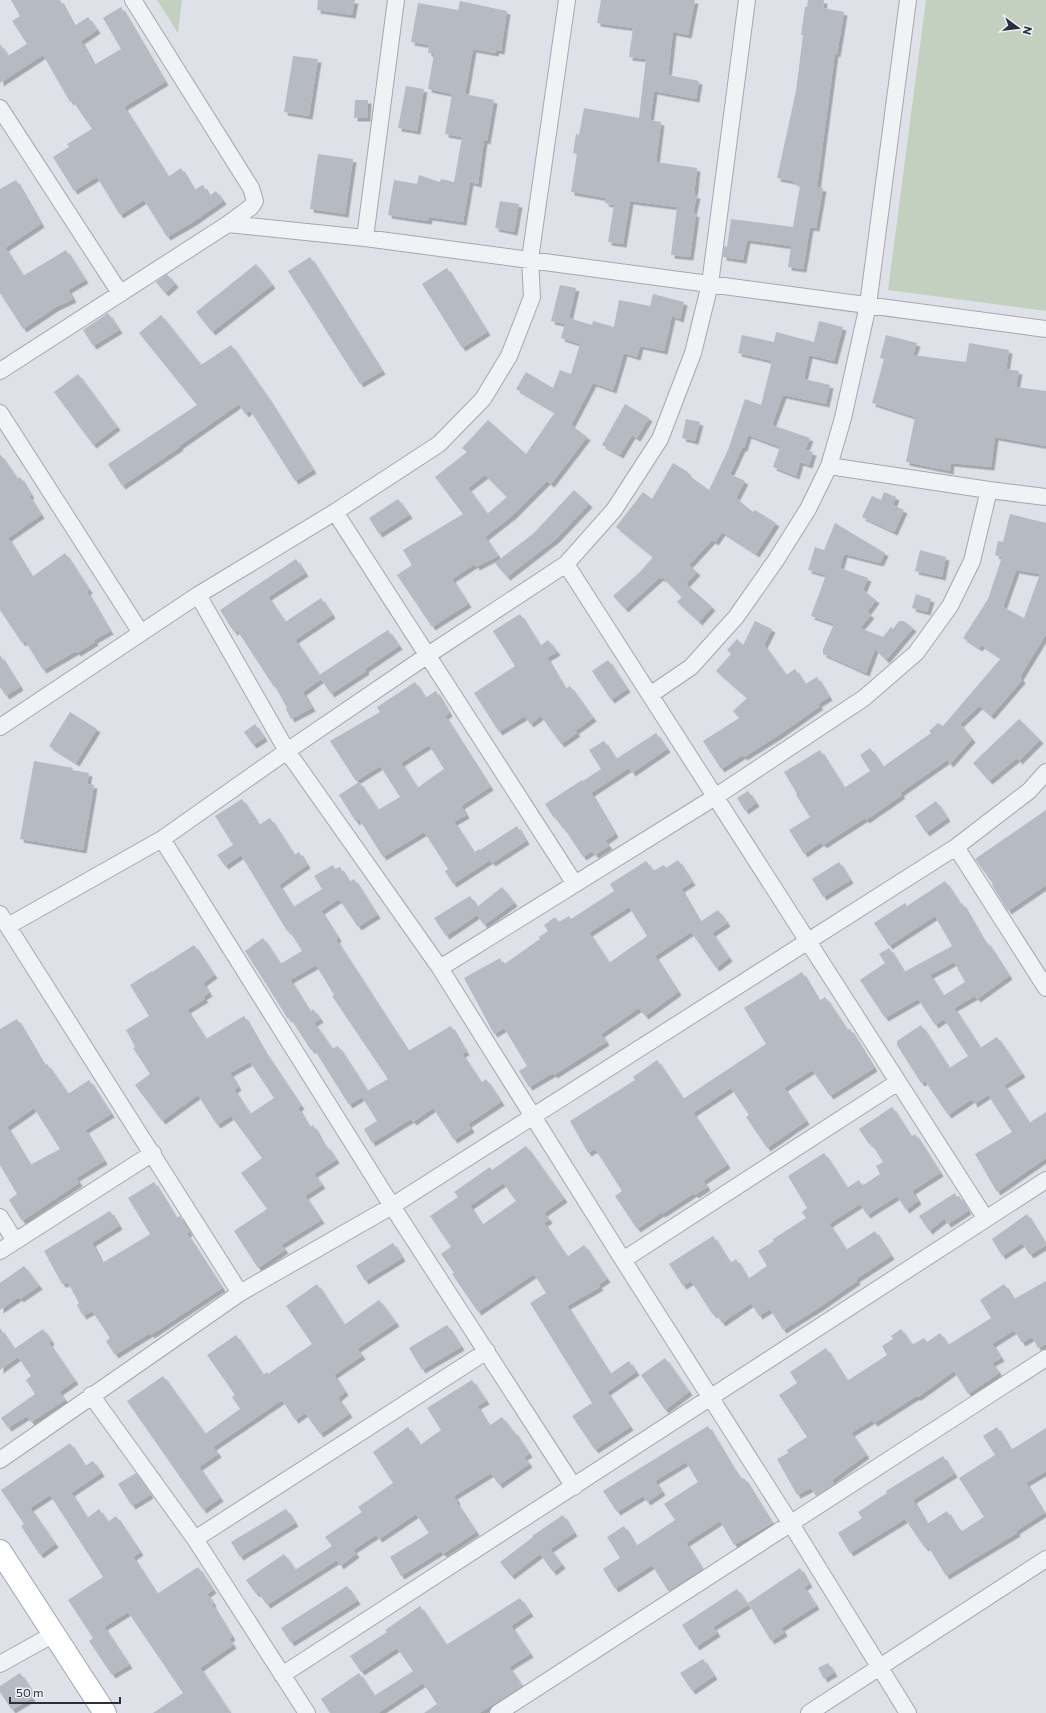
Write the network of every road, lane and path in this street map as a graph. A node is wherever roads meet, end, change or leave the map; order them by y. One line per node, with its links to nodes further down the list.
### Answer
1 (133, 0): 7 (street)
2 (396, 0): 8 (street)
3 (566, 0): 9 (street)
4 (747, 0): 10 (street)
5 (908, 0): 12 (street)
6 (0, 108): 11 (street)
7 (228, 224): 8 (street); 11 (street)
8 (365, 238): 9 (street)
9 (530, 260): 10 (street); 19 (street)
10 (710, 284): 12 (street); 20 (street)
11 (120, 293): 14 (street)
12 (868, 305): 13 (street); 16 (street)
13 (1046, 329)
14 (0, 371)
15 (0, 413): 22 (street)
16 (829, 466): 17 (street); 24 (street)
17 (989, 490): 18 (street); 28 (street)
18 (1046, 497)
19 (335, 512): 21 (street); 23 (street)
20 (566, 564): 23 (street); 24 (street)
21 (198, 595): 22 (street); 26 (street)
22 (141, 634): 25 (street)
23 (428, 655): 26 (street); 31 (street)
24 (650, 695): 28 (street)
25 (0, 727)
26 (286, 751): 29 (street); 34 (street)
27 (1046, 772): 30 (street)
28 (715, 797): 31 (street); 33 (street)
29 (162, 839): 32 (street); 40 (street)
30 (956, 847): 33 (street); 35 (street)
31 (575, 884): 34 (street)
32 (4, 920): 38 (street)
33 (809, 941): 36 (street); 37 (street)
34 (440, 968): 37 (street)
35 (1046, 988)
36 (898, 1082): 42 (street); 45 (street)
37 (533, 1117): 40 (street); 45 (street)
38 (153, 1153): 43 (street); 46 (street)
39 (1046, 1180): 42 (street)
40 (392, 1206): 46 (street); 47 (street)
41 (0, 1217): 43 (street)
42 (986, 1219): 50 (street)
43 (15, 1241): 44 (street)
44 (0, 1251)
45 (623, 1260): 50 (street)
46 (240, 1293): 49 (street)
47 (487, 1350): 52 (street); 54 (street)
48 (1046, 1358): 53 (street)
49 (91, 1395): 51 (street); 54 (street)
50 (711, 1398): 52 (street); 53 (street)
51 (0, 1460)
52 (574, 1487): 60 (street)
53 (791, 1524): 59 (street); 63 (street)
54 (195, 1539): 60 (street)
55 (0, 1551): 57 (main road)
56 (1046, 1559): 59 (street)
57 (54, 1634): 58 (street); 61 (main road)
58 (0, 1664)
59 (879, 1668): 64 (street); 65 (street)
60 (282, 1675): 62 (street)
61 (105, 1713)
62 (307, 1713)
63 (498, 1713)
64 (809, 1713)
65 (908, 1713)

